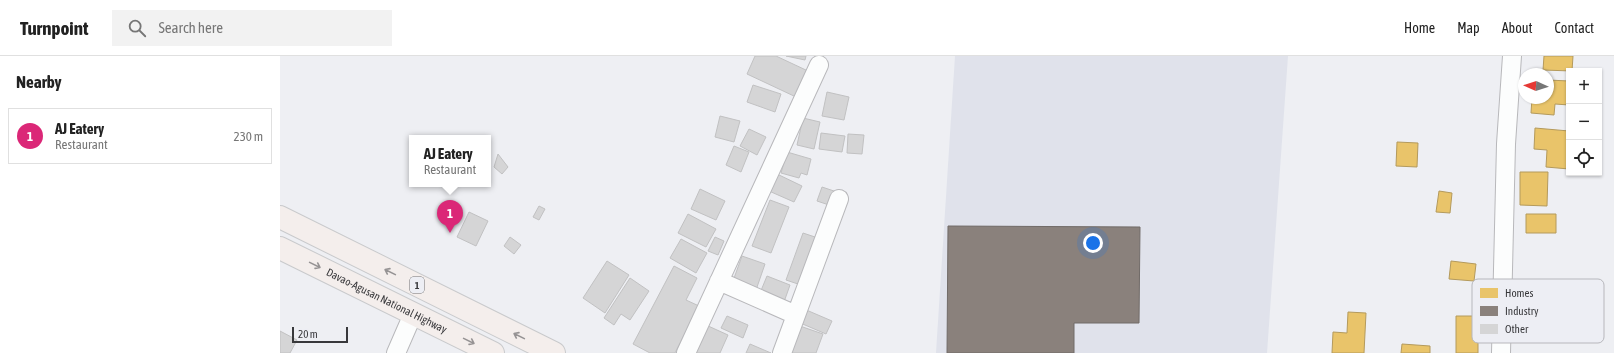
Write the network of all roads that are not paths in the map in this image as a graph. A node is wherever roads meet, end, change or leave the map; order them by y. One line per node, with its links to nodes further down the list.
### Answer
1 (1512, 56): 8 (street)
2 (819, 65): 9 (street)
3 (839, 199): 11 (street)
4 (280, 217): 6 (highway, 1)
5 (280, 248): 7 (highway, Davao-Agusan National Highway, one-way to 7)
6 (354, 254): 7 (highway); 15 (highway, 1, one-way to 6)
7 (342, 278): 10 (highway, Davao-Agusan National Highway)
8 (1503, 279)
9 (719, 281): 11 (street); 16 (street)
10 (413, 314): 13 (street); 14 (highway, Davao-Agusan National Highway, one-way to 14)
11 (796, 315): 17 (street)
12 (1501, 343): 18 (street)
13 (396, 353)
14 (493, 353)
15 (554, 353)
16 (686, 353)
17 (782, 353)
18 (1501, 353)

